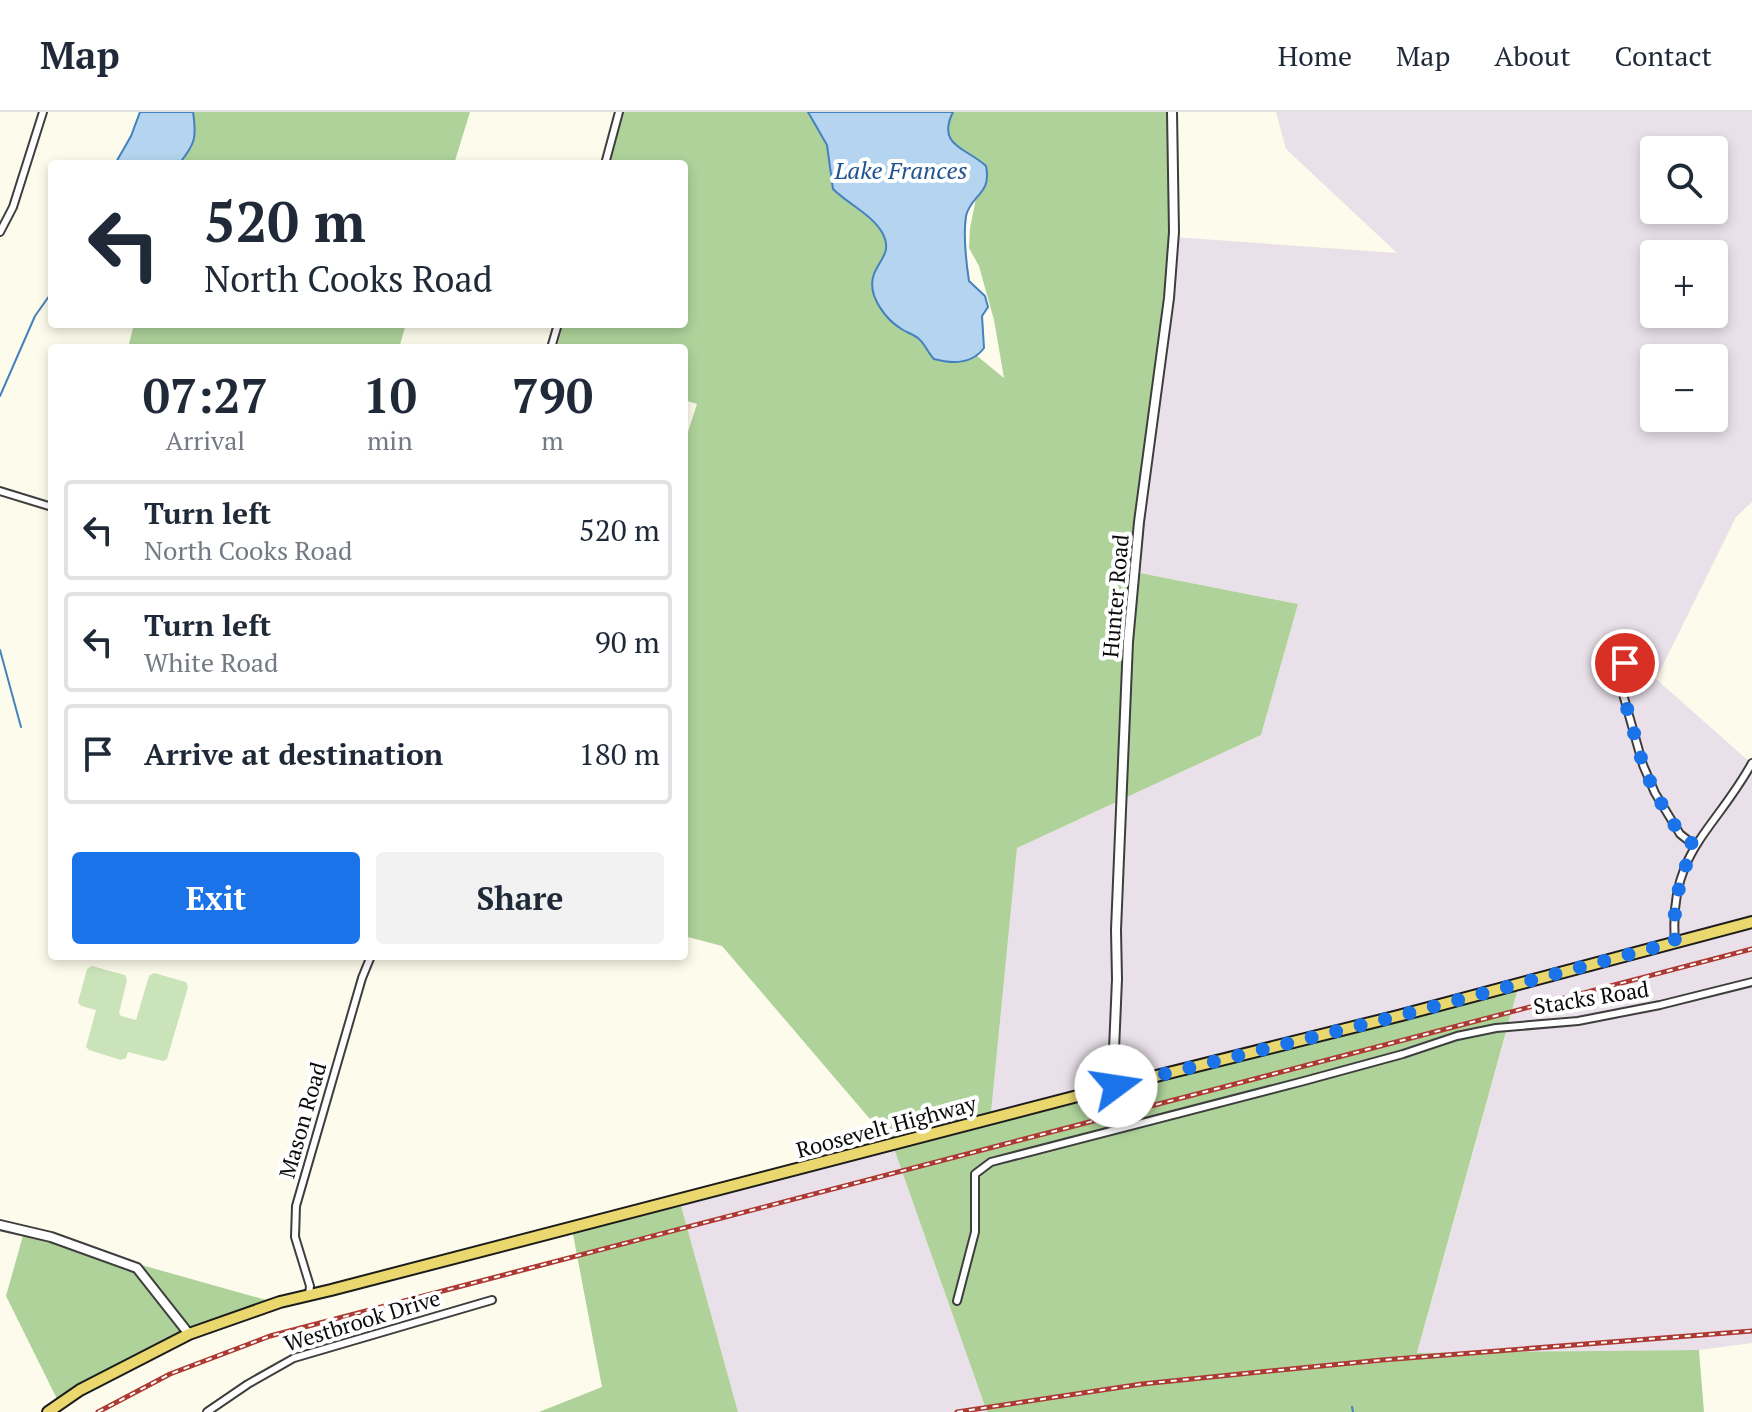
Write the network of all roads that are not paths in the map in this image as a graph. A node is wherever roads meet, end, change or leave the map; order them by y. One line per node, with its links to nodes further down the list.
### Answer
1 (43, 112): 5 (street)
2 (619, 112): 4 (street)
3 (1172, 112): 15 (street, Hunter Road)
4 (606, 160)
5 (0, 232)
6 (0, 491): 7 (street)
7 (48, 506)
8 (1625, 663): 10 (street)
9 (1752, 763): 10 (street)
10 (1694, 845): 12 (street)
11 (1752, 922): 12 (main road, Roosevelt Highway)
12 (1675, 942): 15 (main road, Roosevelt Highway)
13 (369, 960): 17 (street, Mason Road)
14 (1752, 982): 19 (street, Stacks Road)
15 (1116, 1086): 17 (main road, Roosevelt Highway)
16 (0, 1225): 20 (street)
17 (309, 1296): 20 (main road, Roosevelt Highway)
18 (492, 1300): 22 (street, Westbrook Drive)
19 (957, 1301)
20 (189, 1334): 21 (main road, Roosevelt Highway)
21 (48, 1412)
22 (207, 1412)

